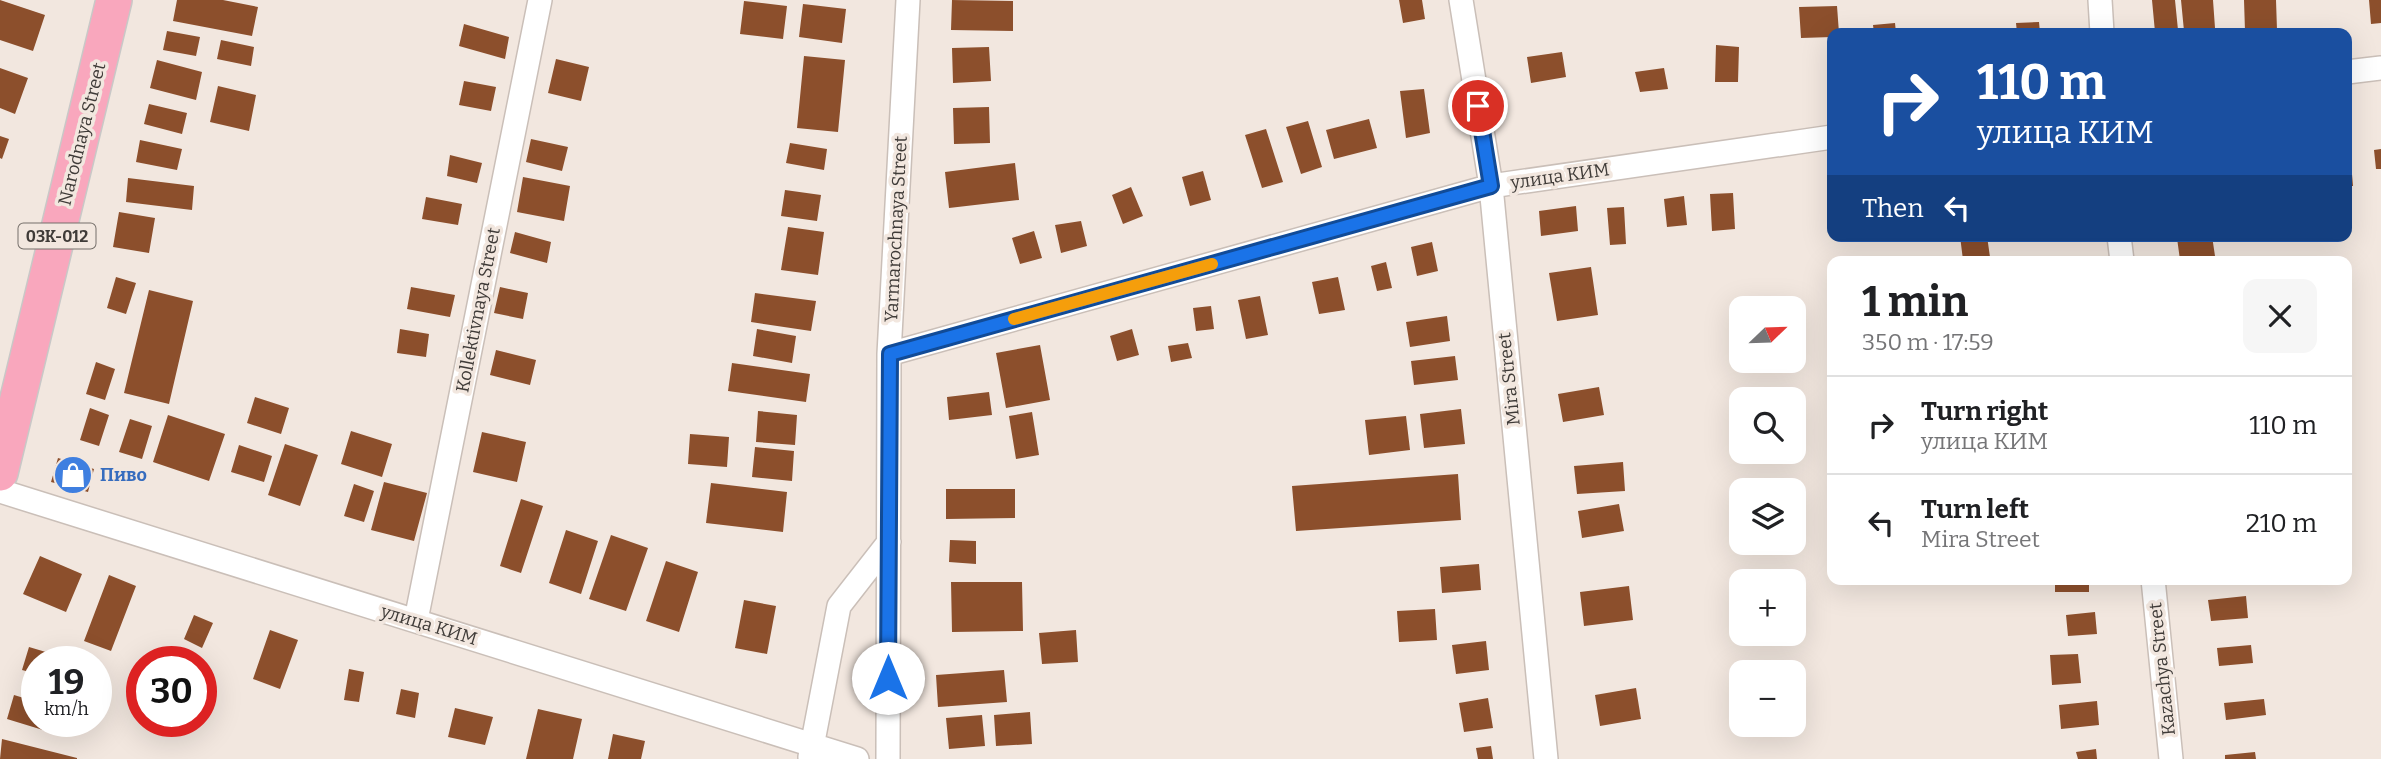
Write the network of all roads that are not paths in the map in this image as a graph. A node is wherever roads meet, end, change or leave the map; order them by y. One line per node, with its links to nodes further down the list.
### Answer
1 (114, 0): 12 (main road, Narodnaya Street / 03К-012)
2 (540, 0): 16 (street, Kollektivnaya Street)
3 (908, 0): 11 (street, Yarmarochnaya Street)
4 (1461, 0): 10 (street, Mira Street)
5 (2100, 0): 6 (street)
6 (2102, 28)
7 (2381, 68): 8 (street)
8 (2352, 71)
9 (1827, 138): 10 (street, улица КИМ)
10 (1491, 186): 11 (street, улица КИМ); 20 (street, Mira Street)
11 (890, 354): 14 (street, Yarmarochnaya Street)
12 (0, 473)
13 (0, 491): 16 (street, улица КИМ)
14 (889, 542): 17 (street); 19 (street, Yarmarochnaya Street)
15 (2154, 585): 21 (street, Kazachya Street)
16 (416, 621): 17 (street, улица КИМ)
17 (811, 752): 18 (street, улица КИМ)
18 (857, 759)
19 (888, 759)
20 (1546, 759)
21 (2171, 759)

